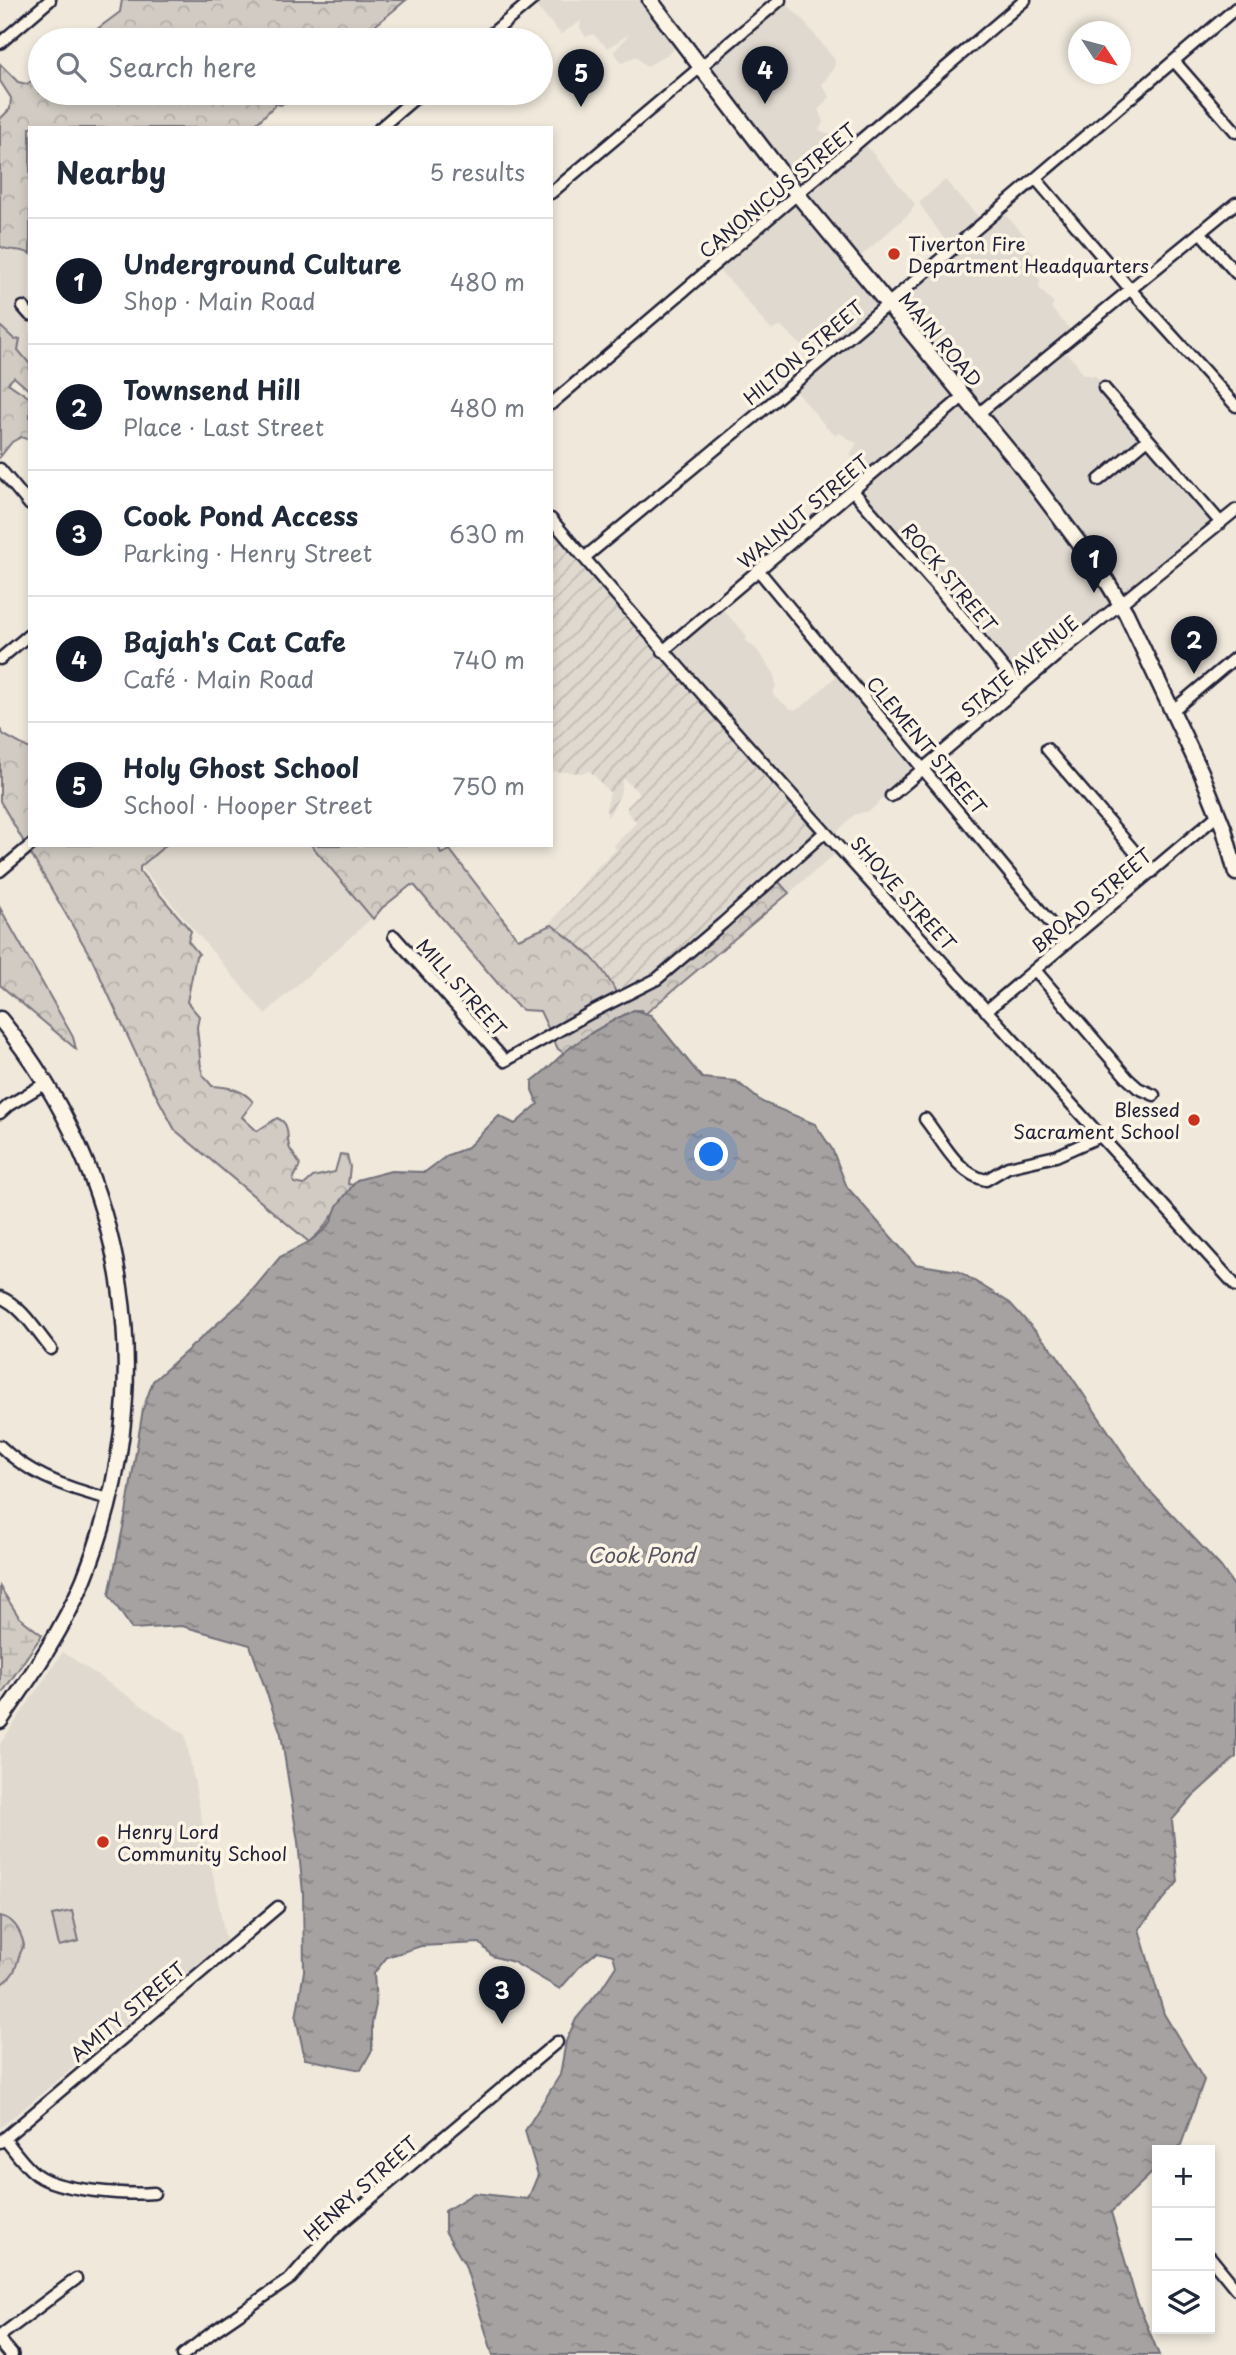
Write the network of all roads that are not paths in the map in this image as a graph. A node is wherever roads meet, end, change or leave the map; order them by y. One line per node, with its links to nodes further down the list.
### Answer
1 (50, 0): 8 (street)
2 (532, 0): 7 (street)
3 (650, 0): 10 (main road, MAIN ROAD)
4 (780, 0): 10 (street)
5 (1025, 0): 16 (street, CANONICUS STREET)
6 (1236, 8): 9 (street, HILTON STREET)
7 (498, 28)
8 (0, 43)
9 (1174, 61): 13 (street); 14 (street, HILTON STREET)
10 (701, 68): 15 (street); 16 (main road, MAIN ROAD)
11 (407, 105): 12 (street)
12 (382, 126)
13 (1236, 132)
14 (1036, 179): 20 (street); 21 (street, HILTON STREET)
15 (553, 191)
16 (799, 195): 21 (main road, MAIN ROAD); 24 (street, CANONICUS STREET)
17 (1236, 203): 18 (street)
18 (1200, 232): 19 (street); 20 (street)
19 (1236, 273)
20 (1130, 289): 25 (street); 26 (street)
21 (886, 304): 23 (main road, MAIN ROAD); 35 (street, HILTON STREET)
22 (1104, 388): 27 (street)
23 (964, 396): 26 (main road, MAIN ROAD); 30 (street, WALNUT STREET)
24 (553, 402)
25 (1236, 407)
26 (978, 414): 37 (main road, MAIN ROAD)
27 (1148, 439): 29 (street); 34 (street)
28 (0, 470): 31 (street)
29 (1100, 480)
30 (853, 491): 36 (street, WALNUT STREET); 42 (street, ROCK STREET)
31 (28, 503)
32 (1236, 510): 34 (street, STATE AVENUE)
33 (553, 521): 35 (street, SHOVE STREET)
34 (1221, 523): 37 (street, STATE AVENUE)
35 (584, 558): 39 (street, SHOVE STREET)
36 (759, 571): 39 (street, WALNUT STREET); 45 (street, CLEMENT STREET)
37 (1122, 604): 42 (street, STATE AVENUE); 43 (main road, MAIN ROAD)
38 (28, 636): 41 (street)
39 (663, 651): 48 (street, SHOVE STREET)
40 (1236, 657): 43 (street)
41 (0, 659)
42 (1019, 687): 45 (street, STATE AVENUE)
43 (1172, 711): 47 (main road, MAIN ROAD)
44 (1047, 749): 51 (street)
45 (924, 768): 46 (street, STATE AVENUE); 54 (street, CLEMENT STREET)
46 (891, 796)
47 (1219, 814): 51 (street, BROAD STREET); 52 (main road, MAIN ROAD)
48 (825, 832): 53 (street, MILL STREET); 56 (street, SHOVE STREET)
49 (29, 847): 50 (street)
50 (0, 872)
51 (1152, 872): 54 (street, BROAD STREET)
52 (1236, 873)
53 (394, 936)
54 (1067, 943): 55 (street, BROAD STREET)
55 (1035, 970): 56 (street, BROAD STREET); 59 (street)
56 (986, 1011): 62 (street, SHOVE STREET)
57 (0, 1019): 58 (main road)
58 (46, 1083): 60 (street); 67 (main road)
59 (1154, 1095)
60 (0, 1113)
61 (925, 1119): 62 (street)
62 (1101, 1136): 63 (street, SHOVE STREET)
63 (1236, 1286)
64 (0, 1297): 65 (street)
65 (51, 1349)
66 (0, 1447): 67 (street)
67 (110, 1499): 68 (main road)
68 (0, 1721)
69 (278, 1907): 71 (street, AMITY STREET)
70 (557, 2042): 79 (street, HENRY STREET)
71 (2, 2140): 72 (street)
72 (155, 2193)
73 (1215, 2263): 75 (street)
74 (76, 2279): 76 (street)
75 (1236, 2289)
76 (0, 2336)
77 (0, 2342): 78 (street)
78 (11, 2355)
79 (183, 2355)

